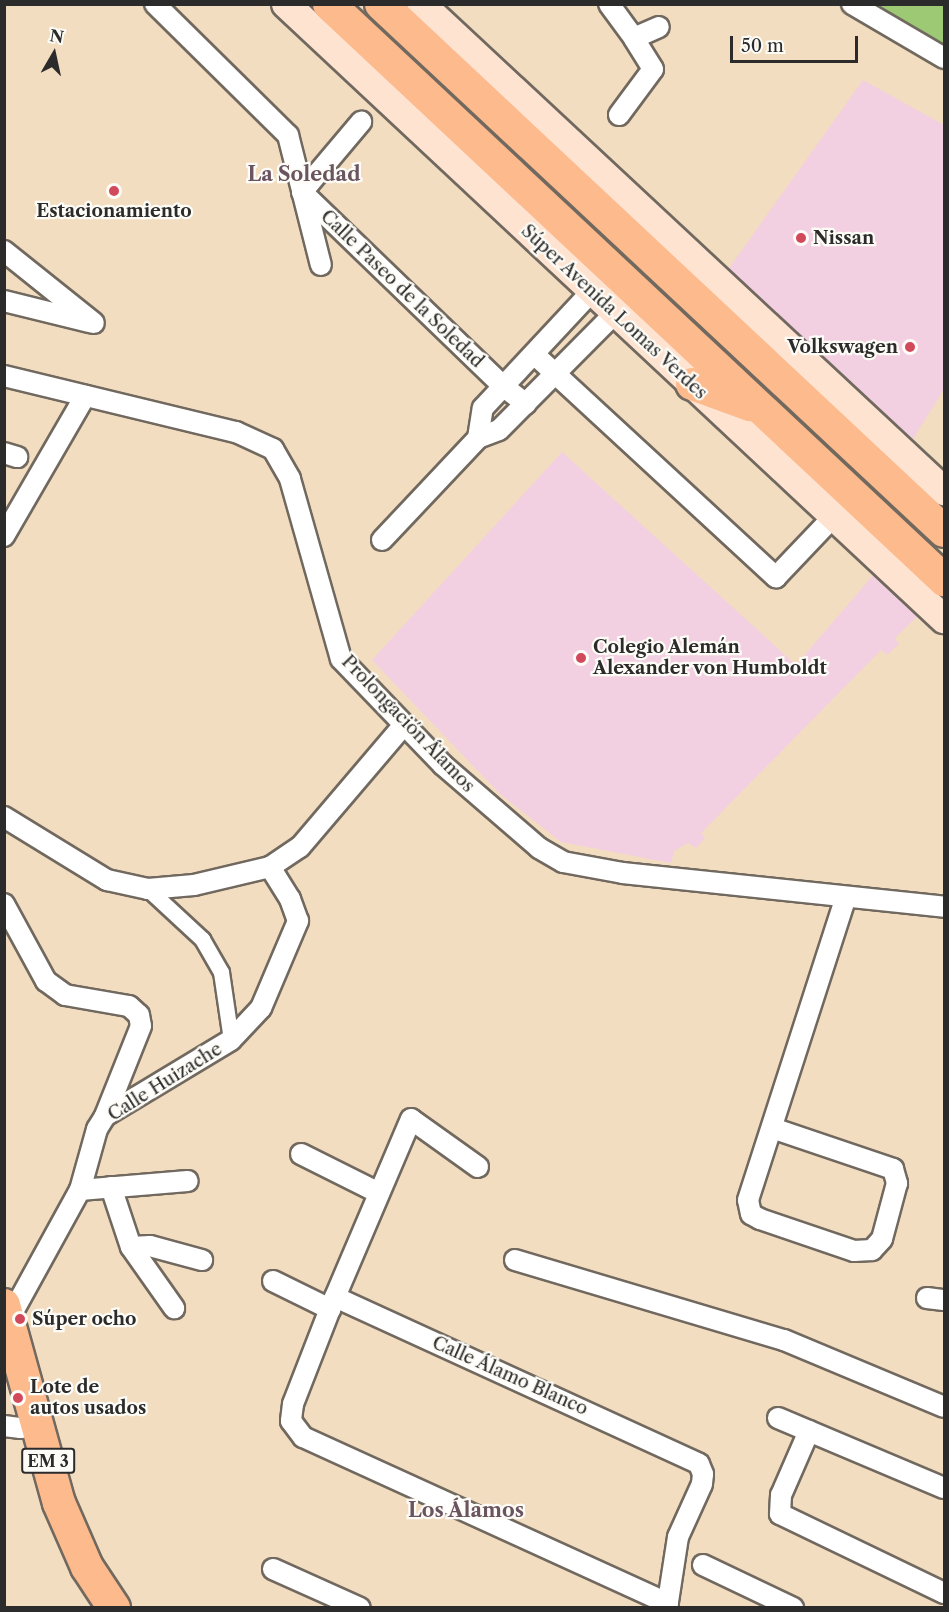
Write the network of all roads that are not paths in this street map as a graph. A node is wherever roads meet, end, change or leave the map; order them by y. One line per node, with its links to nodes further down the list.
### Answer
1 (155, 4): 13 (street)
2 (286, 4): 17 (main road, Súper Avenida Lomas Verdes)
3 (329, 4): 28 (main road, Súper Avenida Lomas Verdes)
4 (381, 4): 20 (main road)
5 (421, 4): 16 (main road)
6 (609, 4): 9 (street)
7 (852, 4): 10 (street)
8 (659, 27): 9 (street)
9 (634, 38): 11 (street)
10 (945, 58)
11 (619, 115)
12 (361, 122): 13 (street)
13 (302, 192): 15 (street); 25 (street, Calle Paseo de la Soledad)
14 (4, 251): 18 (street)
15 (321, 265)
16 (700, 267): 20 (main road); 30 (main road)
17 (591, 292): 19 (main road, Súper Avenida Lomas Verdes); 21 (street)
18 (4, 301)
19 (615, 313): 22 (street); 24 (main road, Súper Avenida Lomas Verdes)
20 (713, 313): 32 (main road)
21 (535, 355): 22 (street); 25 (street)
22 (555, 374): 27 (street); 31 (street)
23 (4, 376): 26 (street, Prolongación Álamos)
24 (692, 384): 28 (main road); 31 (main road, Súper Avenida Lomas Verdes)
25 (503, 386): 27 (street, Calle Paseo de la Soledad); 29 (street)
26 (85, 396): 33 (street); 37 (street, Prolongación Álamos)
27 (526, 404): 29 (street)
28 (760, 408): 35 (main road, Súper Avenida Lomas Verdes)
29 (478, 438): 34 (street)
30 (945, 491)
31 (834, 516): 36 (main road, Súper Avenida Lomas Verdes)
32 (945, 531)
33 (4, 536)
34 (382, 540)
35 (945, 580)
36 (945, 619)
37 (404, 725): 39 (street); 41 (street, Prolongación Álamos)
38 (4, 818): 40 (street)
39 (270, 867): 40 (street); 44 (street, Calle Huizache)
40 (148, 889): 44 (street, Calle Huizache)
41 (845, 899): 43 (street, Prolongación Álamos); 46 (street)
42 (4, 904): 45 (street)
43 (945, 907)
44 (231, 1040): 45 (street, Calle Huizache)
45 (105, 1116): 51 (street, Calle Huizache)
46 (772, 1128): 46 (street)
47 (301, 1154): 52 (street)
48 (478, 1167): 52 (street)
49 (188, 1181): 50 (street)
50 (111, 1187): 51 (street); 53 (street)
51 (80, 1190): 59 (street, Calle Huizache)
52 (377, 1192): 57 (street)
53 (131, 1247): 54 (street); 58 (street)
54 (202, 1260)
55 (515, 1260): 60 (street)
56 (273, 1281): 57 (street, Calle Álamo Blanco)
57 (332, 1303): 69 (street); 69 (street, Calle Álamo Blanco)
58 (174, 1308)
59 (7, 1312): 62 (main road, EM 3)
60 (945, 1407)
61 (778, 1418): 64 (street)
62 (37, 1422): 63 (street); 70 (main road, EM 3)
63 (4, 1426)
64 (808, 1431): 65 (street); 68 (street)
65 (945, 1488)
66 (703, 1565): 72 (street)
67 (273, 1569): 71 (street)
68 (945, 1593)
69 (668, 1605)
70 (114, 1608)
71 (360, 1608)
72 (793, 1608)

